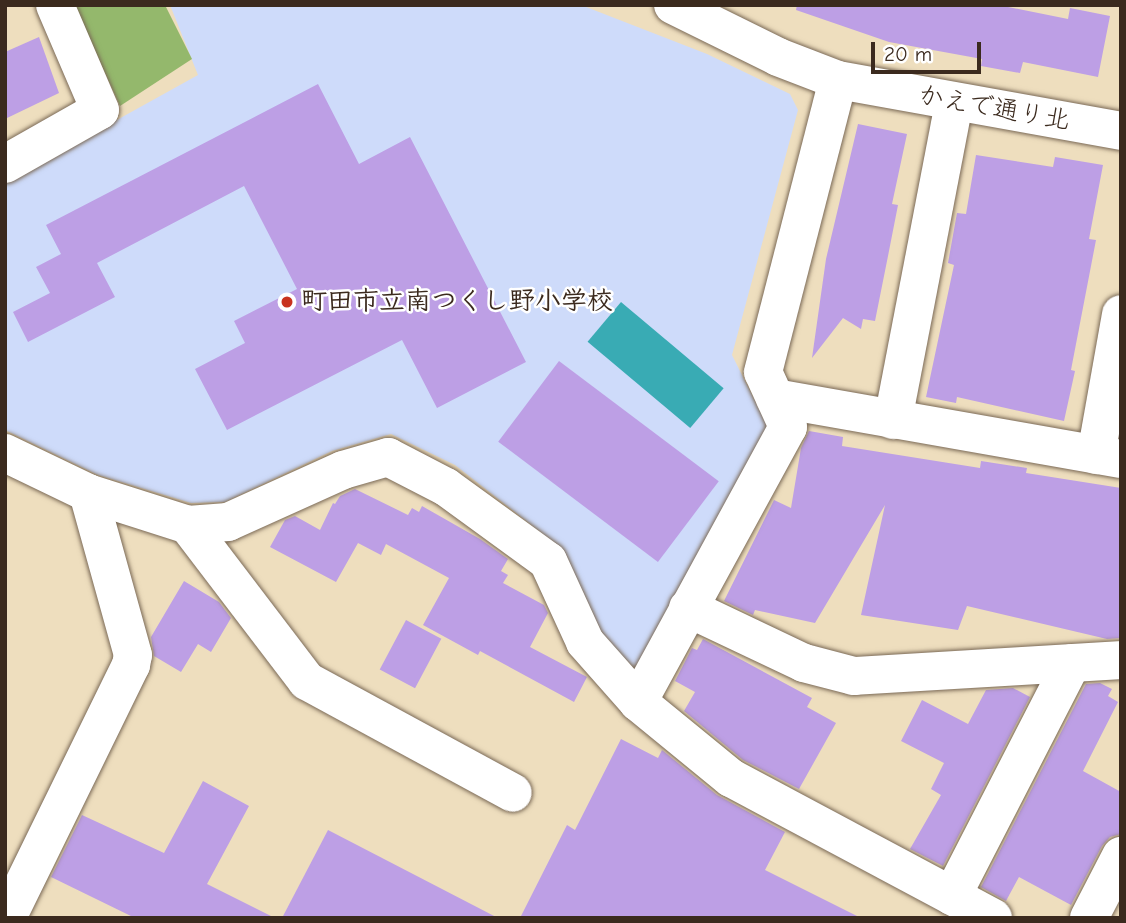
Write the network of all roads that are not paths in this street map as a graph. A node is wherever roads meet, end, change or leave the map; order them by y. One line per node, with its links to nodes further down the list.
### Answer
1 (55, 5): 7 (street)
2 (673, 5): 3 (street, かえで通り北)
3 (716, 15): 4 (street, かえで通り北)
4 (838, 80): 5 (street, かえで通り北); 9 (street)
5 (954, 103): 6 (street, かえで通り北); 10 (street)
6 (1121, 131)
7 (5, 163)
8 (1121, 314): 12 (street)
9 (775, 398): 10 (street); 15 (street)
10 (893, 419): 12 (street)
11 (5, 453): 13 (street)
12 (1108, 457)
13 (88, 493): 14 (street); 22 (street)
14 (188, 525): 18 (street); 19 (street)
15 (688, 608): 17 (street); 18 (street)
16 (1121, 660): 17 (street)
17 (1072, 663): 21 (street)
18 (638, 702): 21 (street)
19 (513, 793)
20 (1121, 856): 24 (street)
21 (952, 896): 23 (street)
22 (7, 918)
23 (993, 918)
24 (1089, 918)

